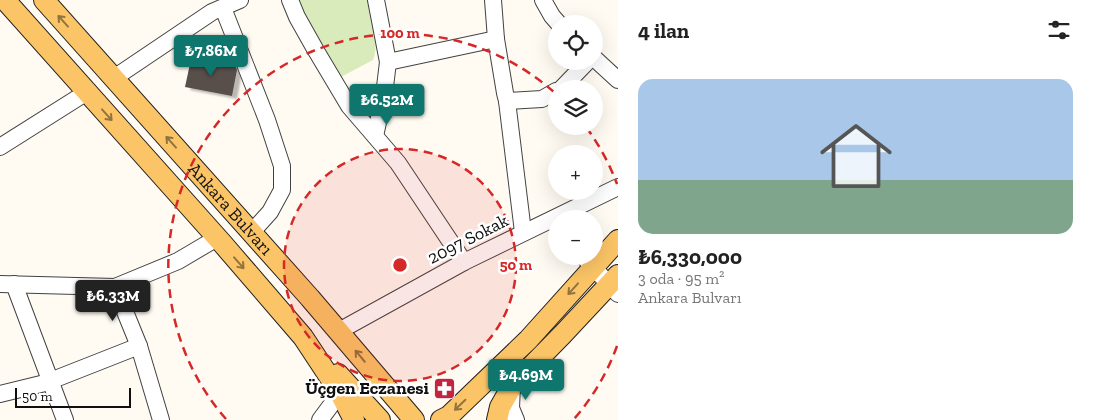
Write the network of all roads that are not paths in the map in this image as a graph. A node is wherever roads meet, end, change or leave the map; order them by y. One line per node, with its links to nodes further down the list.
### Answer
1 (5, 0): 17 (main road, Ankara Bulvarı)
2 (44, 0): 14 (main road, Ankara Bulvarı, one-way to 2)
3 (240, 0): 8 (street)
4 (290, 0): 20 (street)
5 (376, 0): 11 (street)
6 (493, 0): 10 (street)
7 (542, 0): 9 (street)
8 (213, 7): 14 (street); 25 (street)
9 (551, 15)
10 (496, 39): 11 (street); 19 (street)
11 (388, 62): 20 (street)
12 (603, 66): 16 (street)
13 (579, 70): 15 (street)
14 (114, 78): 25 (main road, Ankara Bulvarı, one-way to 14)
15 (570, 80)
16 (618, 80)
17 (87, 92): 21 (street); 27 (main road, Ankara Bulvarı, one-way to 27)
18 (548, 96): 19 (street)
19 (507, 101): 26 (street)
20 (375, 136): 30 (street)
21 (0, 147)
22 (618, 187): 23 (street, 2097 Sokak)
23 (576, 210)
24 (548, 225): 26 (street, 2097 Sokak)
25 (252, 232): 36 (main road, Ankara Bulvarı)
26 (524, 232): 30 (street, 2097 Sokak)
27 (217, 238): 35 (street); 37 (main road, Ankara Bulvarı, one-way to 37)
28 (618, 240): 29 (main road)
29 (603, 251)
30 (464, 262): 36 (street, 2097 Sokak)
31 (586, 265): 49 (main road, one-way to 49)
32 (592, 265): 34 (street)
33 (7, 284): 35 (street); 39 (street)
34 (615, 285): 40 (main road)
35 (115, 287): 38 (street)
36 (339, 331): 43 (main road, Ankara Bulvarı, one-way to 36)
37 (303, 336): 41 (main road, Ankara Bulvarı); 48 (main road, Ankara Bulvarı)
38 (139, 346): 39 (street); 45 (street)
39 (51, 380): 42 (street); 44 (street)
40 (512, 386): 50 (main road); 51 (street)
41 (340, 393): 46 (street); 47 (main road, Ankara Bulvarı)
42 (0, 394)
43 (416, 419)
44 (65, 420)
45 (161, 420)
46 (320, 420)
47 (354, 420)
48 (380, 420)
49 (441, 420)
50 (496, 420)
51 (516, 420)

